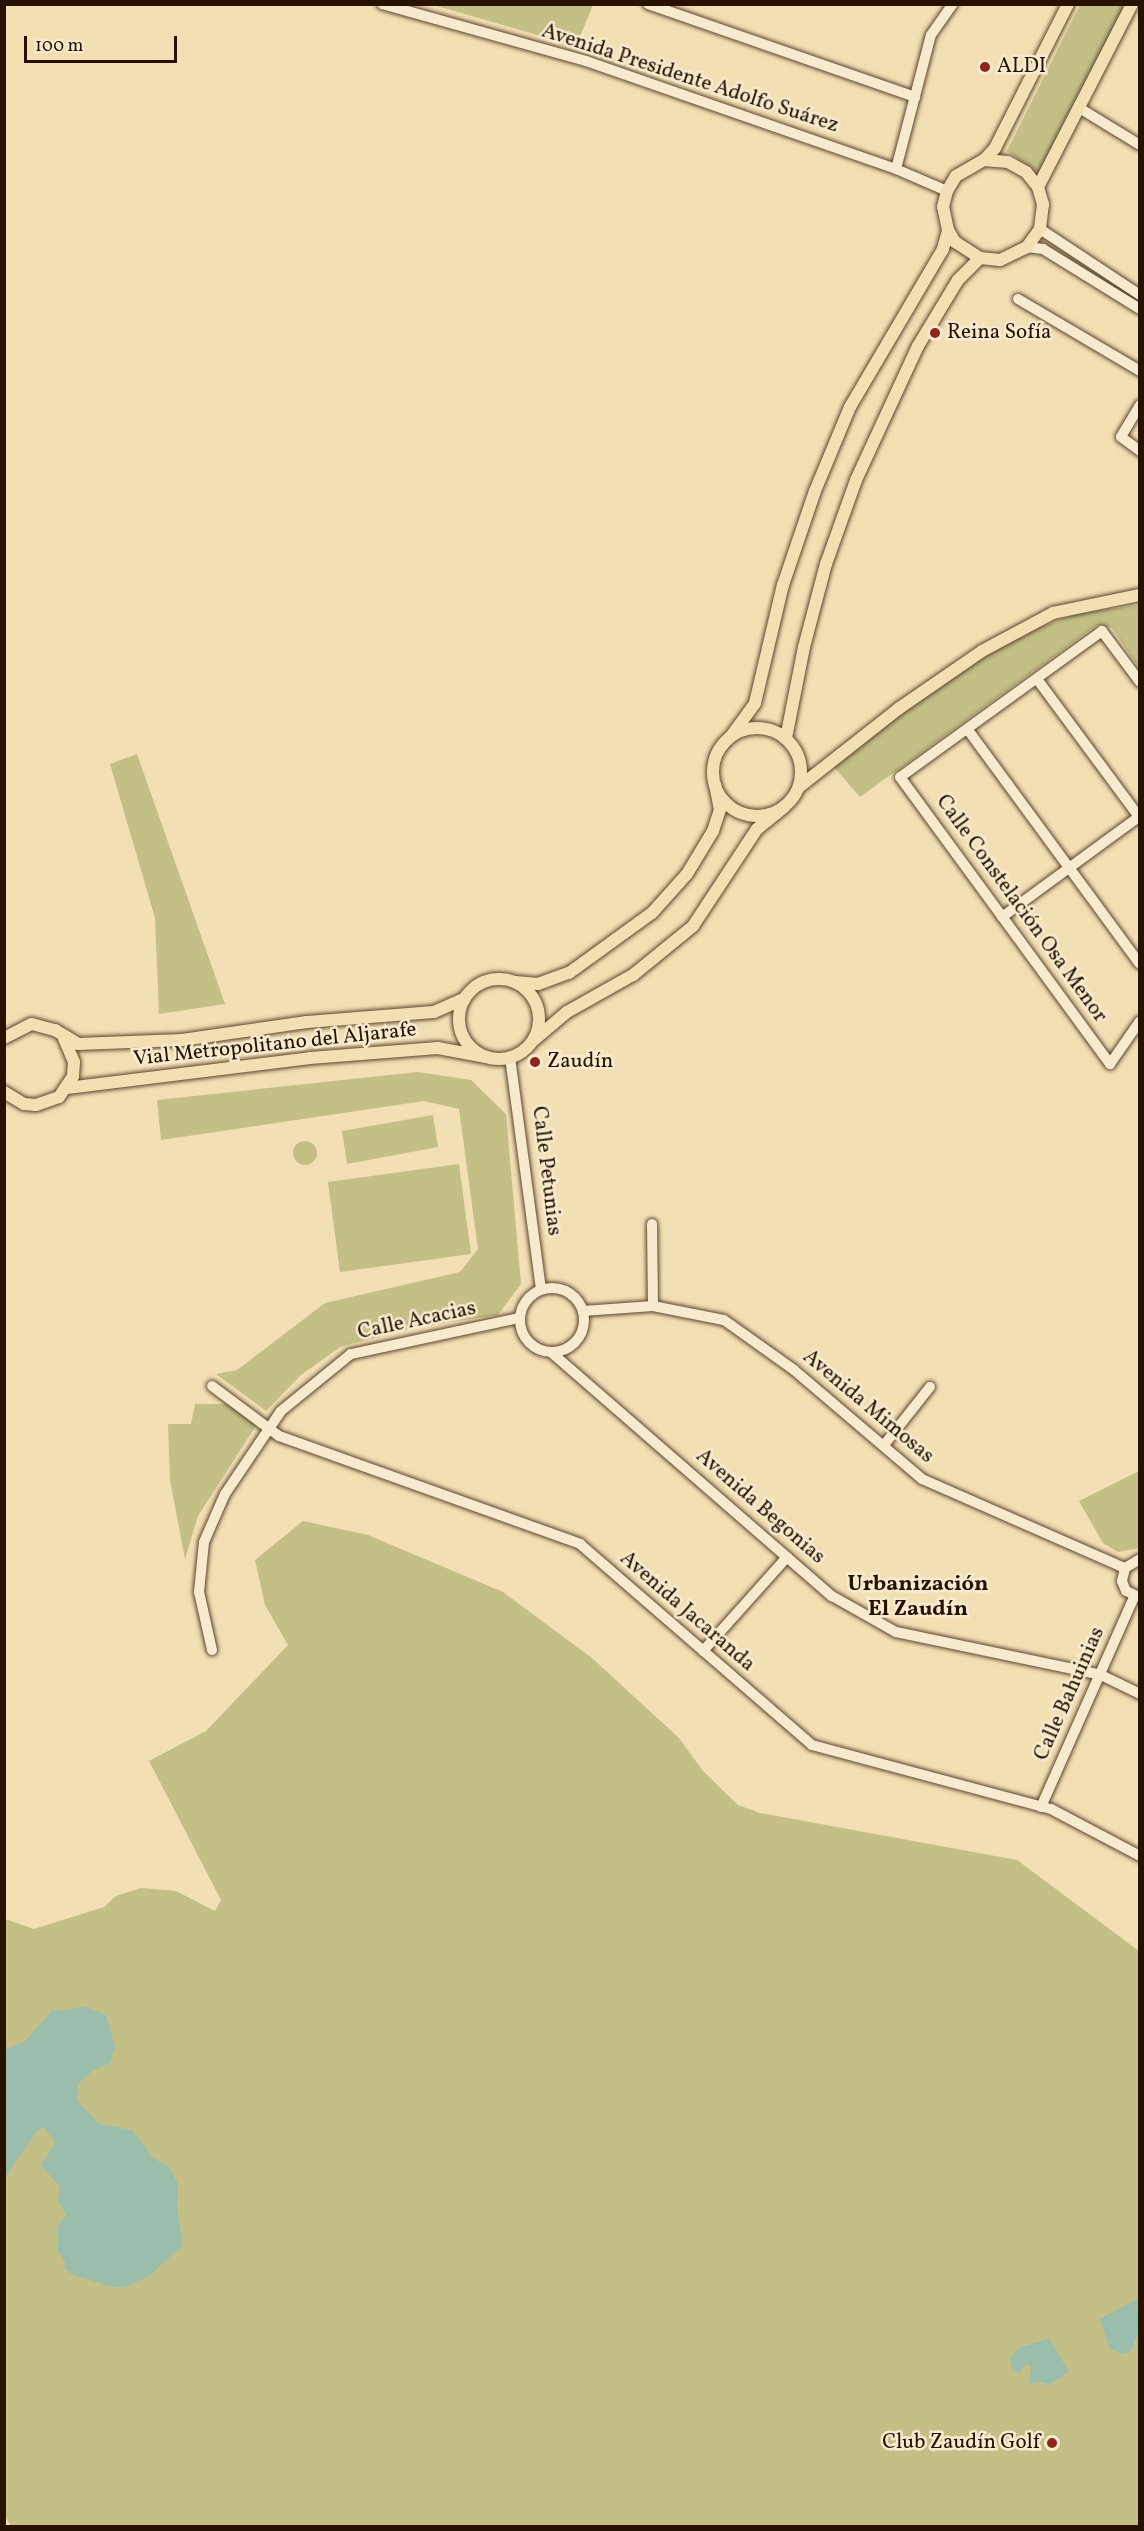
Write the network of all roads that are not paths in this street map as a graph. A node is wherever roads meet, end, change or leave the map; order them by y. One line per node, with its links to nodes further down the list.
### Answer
1 (382, 4): 10 (street, Avenida Presidente Adolfo Suárez)
2 (648, 4): 6 (street)
3 (953, 4): 6 (street)
4 (1068, 4): 9 (main road)
5 (1132, 4): 7 (main road)
6 (915, 97): 10 (street)
7 (1081, 109): 8 (street); 11 (main road)
8 (1140, 145)
9 (984, 160): 11 (main road); 12 (main road)
10 (896, 169): 12 (street, Avenida Presidente Adolfo Suárez)
11 (1038, 187): 13 (main road)
12 (947, 190): 14 (main road, Vial Metropolitano del Aljarafe)
13 (1040, 229): 15 (main road); 17 (street)
14 (948, 230): 16 (main road); 27 (main road, Vial Metropolitano del Aljarafe)
15 (1027, 247): 16 (main road); 19 (street)
16 (980, 258): 28 (main road)
17 (1140, 295)
18 (1018, 299): 20 (street)
19 (1140, 309)
20 (1140, 371)
21 (1140, 405): 22 (street)
22 (1140, 451)
23 (1138, 596): 29 (main road)
24 (1037, 679): 25 (street); 26 (street); 34 (street)
25 (1140, 682)
26 (968, 730): 35 (street); 36 (street, Calle Constelación Osa Menor)
27 (732, 735): 28 (main road); 31 (main road, Vial Metropolitano del Aljarafe)
28 (786, 738): 30 (main road)
29 (832, 761): 30 (main road); 32 (main road)
30 (801, 765): 32 (main road)
31 (715, 784): 33 (main road); 38 (main road, Vial Metropolitano del Aljarafe)
32 (799, 787): 33 (main road)
33 (784, 807): 43 (main road)
34 (1139, 817): 35 (street)
35 (1069, 868): 36 (street); 37 (street)
36 (1002, 917): 40 (street, Calle Constelación Osa Menor)
37 (1140, 964)
38 (516, 982): 39 (main road, Vial Metropolitano del Aljarafe); 43 (main road)
39 (465, 998): 42 (main road, Vial Metropolitano del Aljarafe); 44 (main road)
40 (1140, 1021)
41 (4, 1038): 42 (main road, Vial Metropolitano del Aljarafe)
42 (64, 1038): 46 (main road)
43 (534, 1040): 45 (main road)
44 (486, 1057): 45 (main road, Vial Metropolitano del Aljarafe); 46 (main road, Vial Metropolitano del Aljarafe)
45 (510, 1057): 49 (street, Calle Petunias)
46 (67, 1088): 47 (main road, Vial Metropolitano del Aljarafe)
47 (4, 1092)
48 (652, 1224): 50 (street)
49 (542, 1289): 51 (street); 52 (street)
50 (653, 1306): 51 (street, Avenida Mimosas); 57 (street, Avenida Mimosas)
51 (583, 1311): 53 (street)
52 (519, 1318): 53 (street); 56 (street, Calle Acacias)
53 (552, 1353): 58 (street, Avenida Begonias)
54 (212, 1386): 56 (street, Avenida Jacaranda)
55 (930, 1387): 57 (street)
56 (269, 1428): 62 (street, Calle Acacias); 63 (street, Avenida Jacaranda)
57 (884, 1444): 60 (street, Avenida Mimosas)
58 (787, 1557): 63 (street); 64 (street, Avenida Begonias)
59 (1140, 1559): 60 (street)
60 (1125, 1568): 61 (street)
61 (1137, 1597): 64 (street, Calle Bahuinias)
62 (212, 1650)
63 (703, 1651): 66 (street, Avenida Jacaranda)
64 (1101, 1675): 65 (street, Avenida Begonias); 66 (street, Calle Bahuinias)
65 (1140, 1694)
66 (1041, 1807): 67 (street, Avenida Jacaranda)
67 (1140, 1856)

